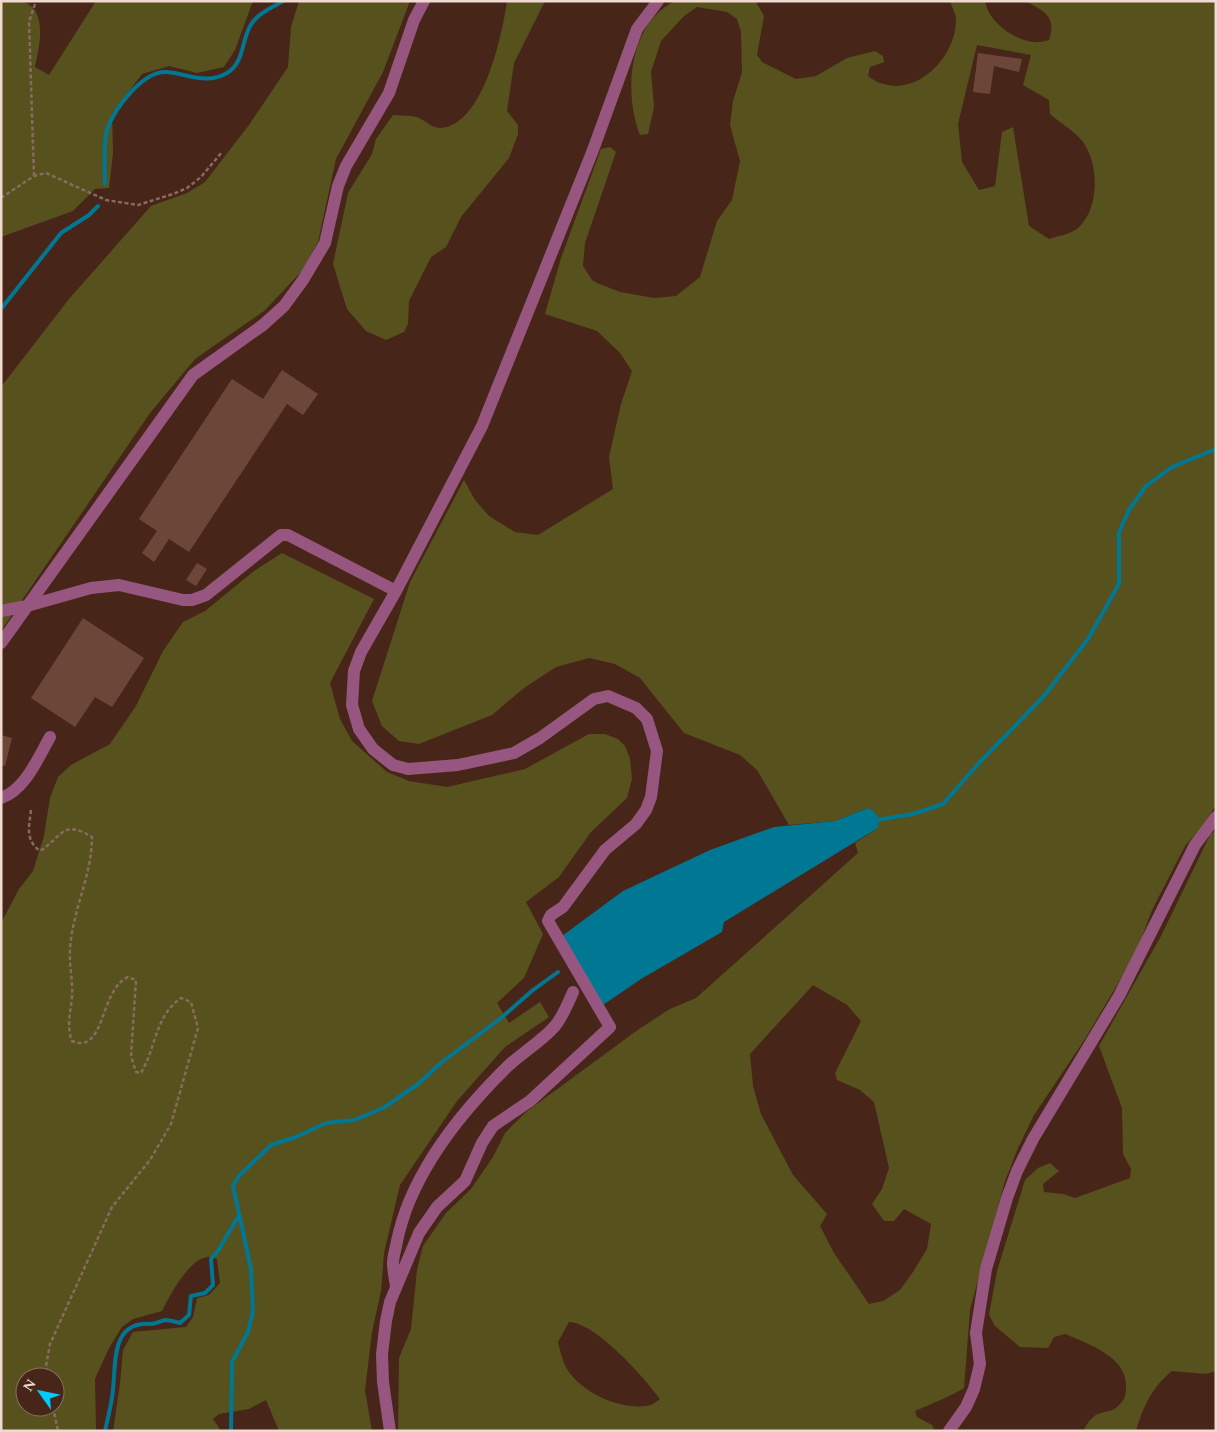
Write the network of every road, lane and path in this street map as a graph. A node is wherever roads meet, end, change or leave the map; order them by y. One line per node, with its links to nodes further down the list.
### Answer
1 (36, 1): 5 (path)
2 (424, 1): 8 (street)
3 (658, 1): 7 (street)
4 (222, 152): 5 (path)
5 (34, 176): 6 (path)
6 (1, 198)
7 (396, 591): 8 (street); 16 (street)
8 (27, 606): 9 (street); 10 (street)
9 (1, 611)
10 (1, 643)
11 (50, 737): 12 (street)
12 (1, 798)
13 (31, 810): 17 (path)
14 (1216, 817): 21 (street)
15 (573, 992): 16 (street)
16 (396, 1286): 20 (street)
17 (46, 1367)
18 (55, 1417): 19 (path)
19 (58, 1431)
20 (390, 1431)
21 (949, 1431)

